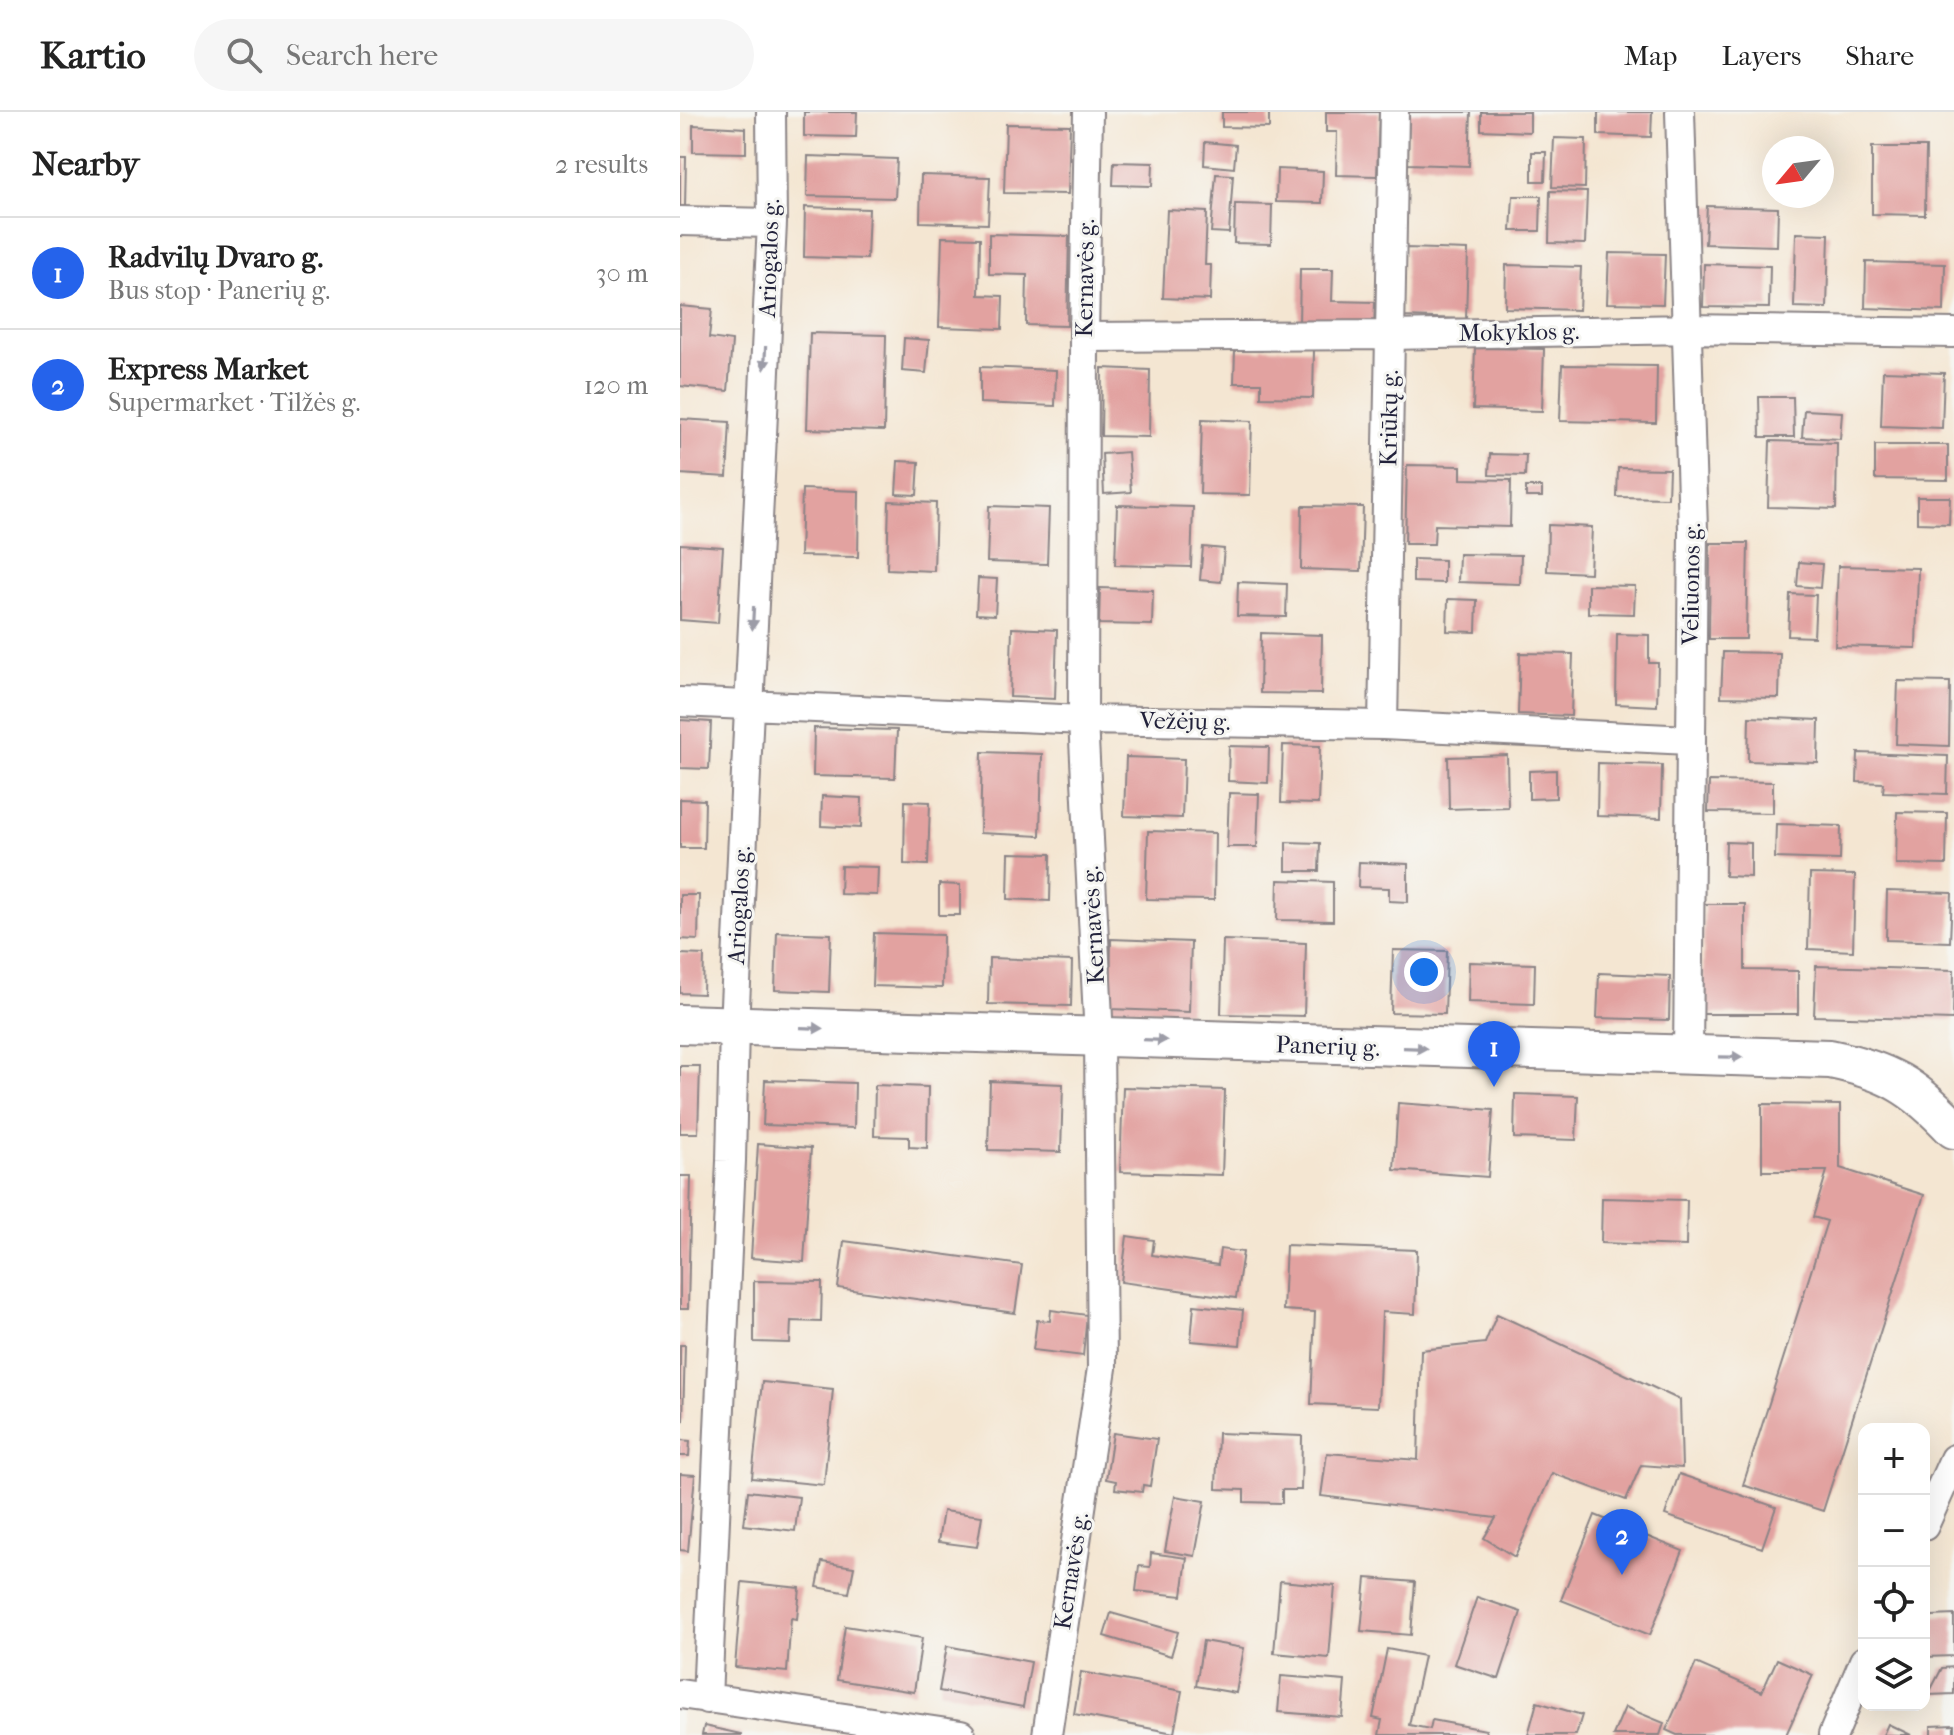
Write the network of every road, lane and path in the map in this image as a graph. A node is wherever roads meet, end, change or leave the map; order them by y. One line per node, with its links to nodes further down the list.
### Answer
1 (771, 112): 6 (street, Ariogalos g.)
2 (1088, 112): 10 (street, Kernavės g.)
3 (1394, 112): 9 (street, Kriūkų g.)
4 (1680, 112): 7 (street, Veliuonos g.)
5 (680, 221): 6 (street)
6 (772, 223): 12 (street, Ariogalos g., one-way to 12)
7 (1686, 329): 8 (street, Mokyklos g.); 9 (street, Mokyklos g.); 15 (street, Veliuonos g.)
8 (1954, 333)
9 (1391, 335): 10 (street, Mokyklos g.); 14 (street, Kriūkų g.)
10 (1084, 337): 13 (street, Kernavės g.)
11 (680, 702): 12 (street, Vežėjų g.)
12 (749, 706): 13 (street, Vežėjų g.); 17 (street, Ariogalos g.)
13 (1083, 720): 14 (street, Vežėjų g.); 18 (street, Kernavės g.)
14 (1383, 725): 15 (street, Vežėjų g.)
15 (1689, 740): 19 (street, Veliuonos g.)
16 (680, 1024): 17 (street, Panerių g.)
17 (734, 1026): 18 (street, Panerių g., one-way to 18); 24 (street, Ariogalos g.)
18 (1099, 1038): 19 (street, Panerių g., one-way to 19); 26 (street, Kernavės g.)
19 (1688, 1056): 20 (street, Panerių g., one-way to 20)
20 (1954, 1129)
21 (1954, 1459): 22 (street)
22 (1930, 1513)
23 (1858, 1675): 27 (street)
24 (694, 1696): 25 (street)
25 (961, 1735)
26 (1047, 1735)
27 (1833, 1735)

